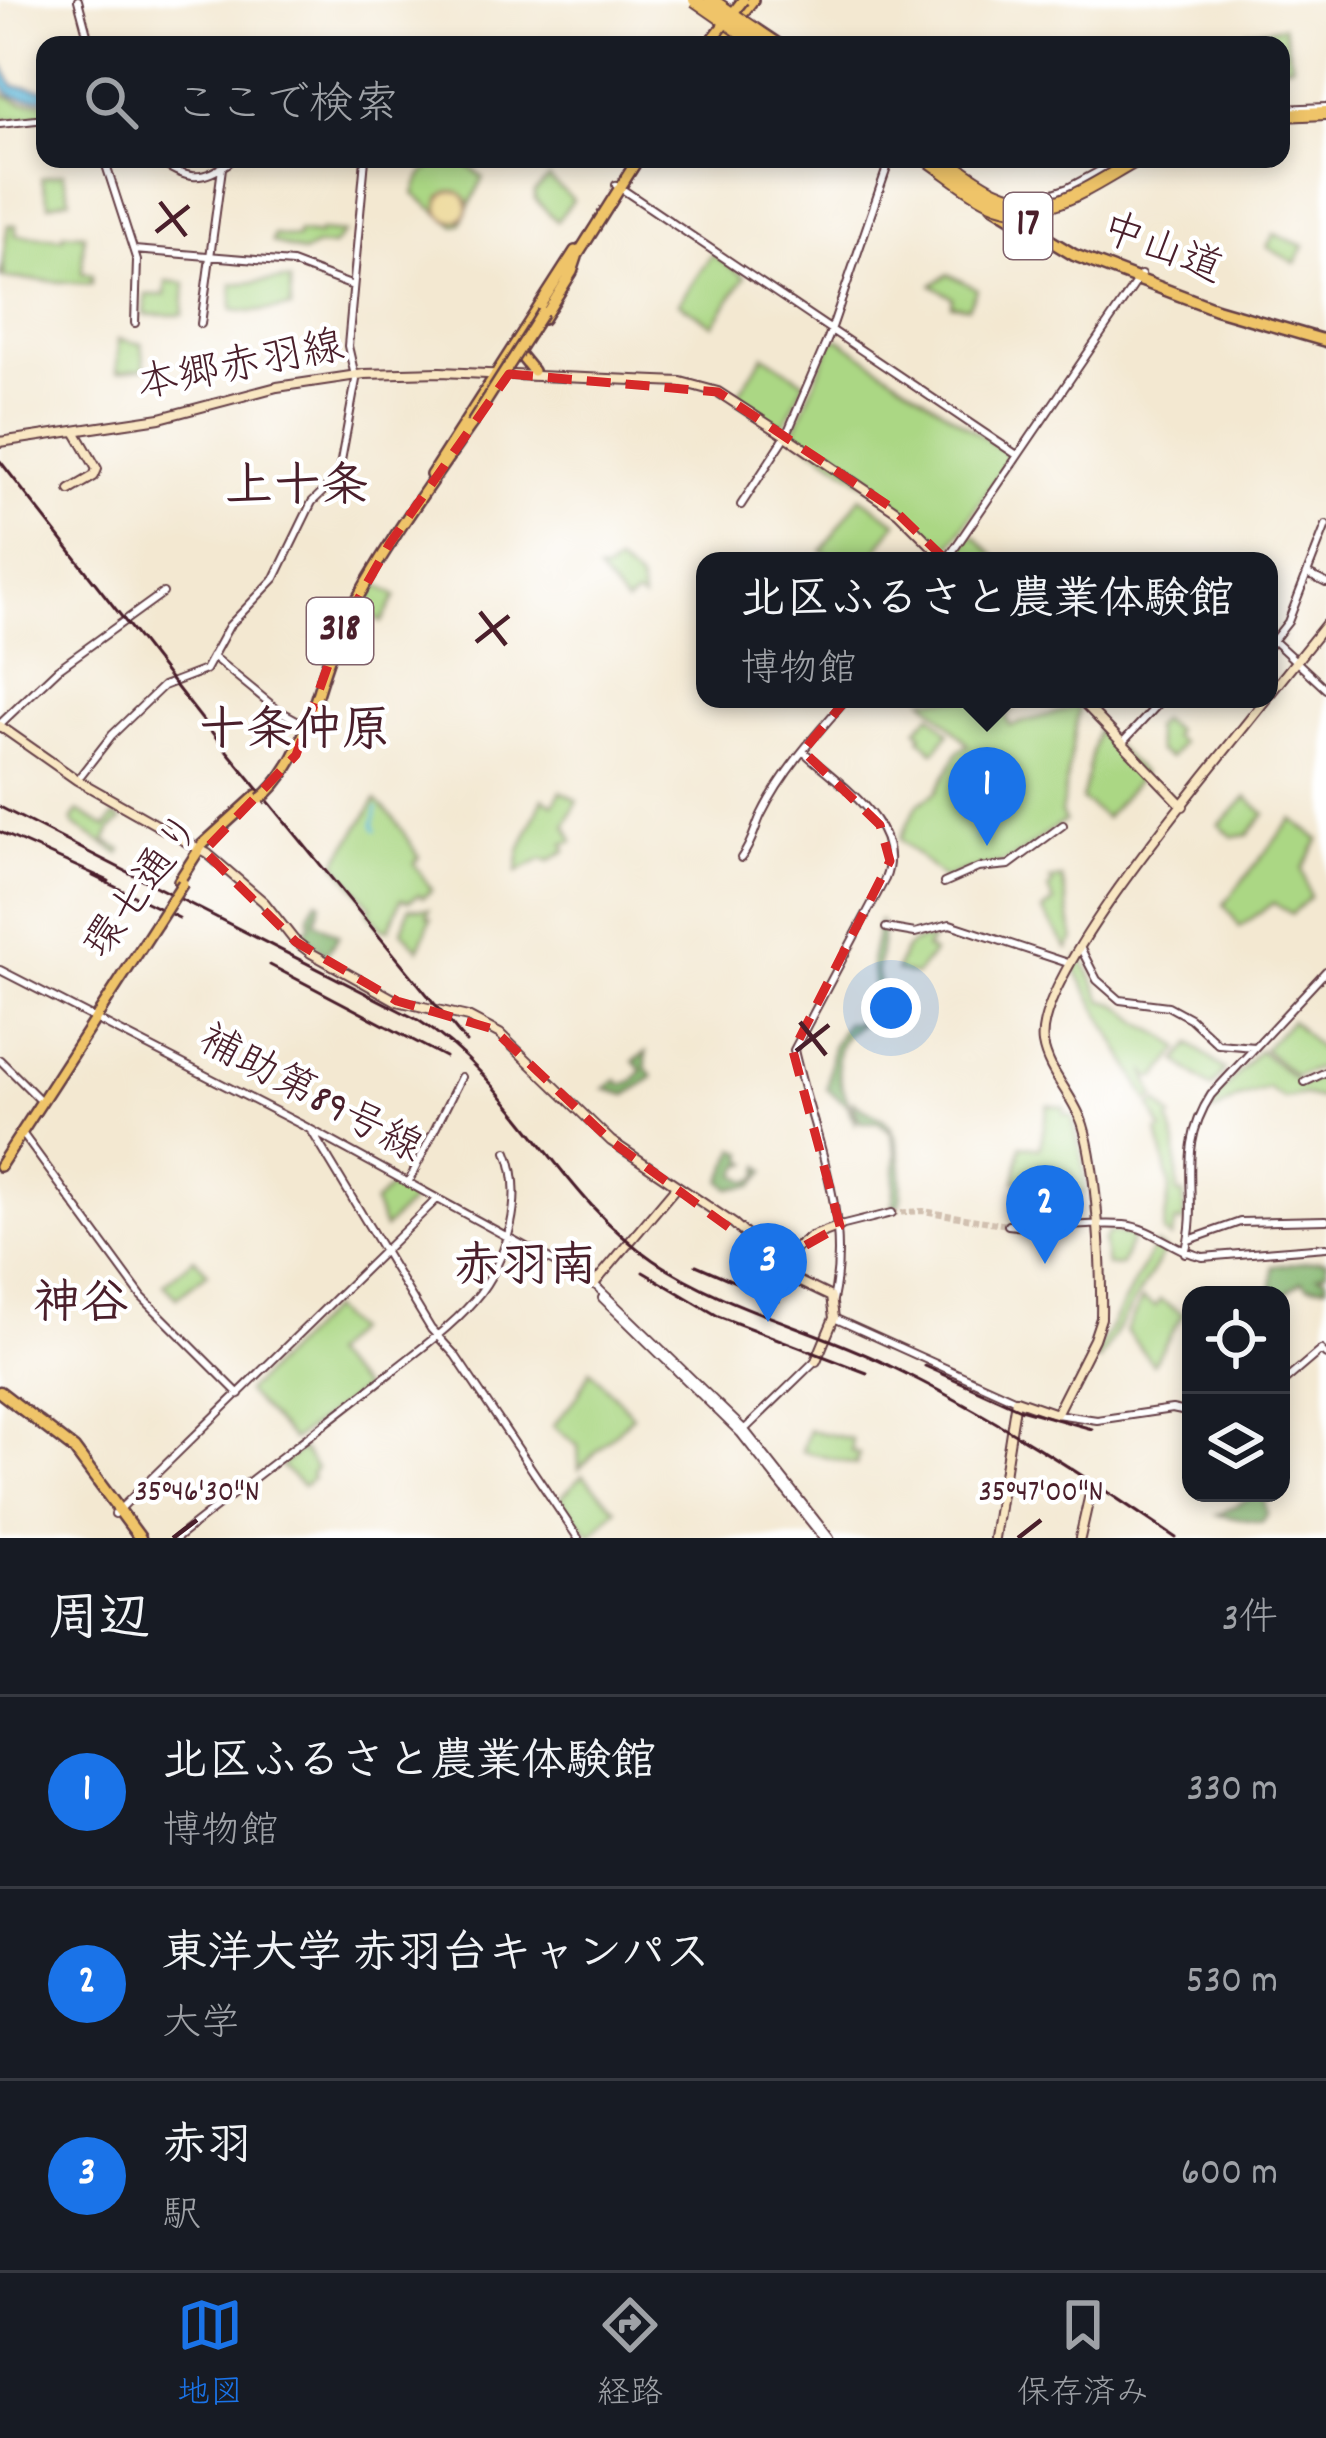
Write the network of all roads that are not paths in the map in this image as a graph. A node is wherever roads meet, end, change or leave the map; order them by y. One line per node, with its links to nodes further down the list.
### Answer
1 (78, 0): 4 (street)
2 (702, 1): 3 (highway); 7 (highway, bridge); 8 (highway, bridge)
3 (739, 10): 5 (main road, bridge); 6 (main road)
4 (88, 36)
5 (717, 36)
6 (717, 36)
7 (750, 36)
8 (764, 36)
9 (1326, 109): 10 (highway)
10 (1290, 111)
11 (36, 120): 12 (street)
12 (0, 124)
13 (107, 168): 26 (street)
14 (173, 168): 15 (street)
15 (222, 168): 28 (street)
16 (364, 168): 30 (street)
17 (629, 168): 24 (main road, 環七通り / 318)
18 (887, 168): 33 (street)
19 (946, 168): 23 (highway, bridge)
20 (948, 168): 29 (highway, 中山道 / 17)
21 (951, 168): 25 (highway, bridge)
22 (1109, 168): 25 (highway, bridge)
23 (1122, 168)
24 (618, 186): 27 (main road, 環七通り / 318); 33 (street)
25 (992, 190): 29 (highway, 中山道 / 17)
26 (134, 250): 28 (street); 31 (street)
27 (576, 254): 35 (main road); 37 (main road); 45 (main road, 環七通り / 318, bridge)
28 (211, 256): 30 (street); 32 (street)
29 (1140, 277): 34 (highway, 中山道 / 17); 44 (street)
30 (353, 286): 39 (street)
31 (136, 323)
32 (201, 324)
33 (831, 328): 42 (street); 44 (street)
34 (1326, 338)
35 (520, 355): 36 (main road); 38 (main road)
36 (532, 371): 38 (main road); 40 (main road)
37 (496, 374): 38 (main road, 本郷赤羽線); 39 (main road, 本郷赤羽線); 45 (main road)
38 (508, 374): 40 (main road); 45 (main road)
39 (355, 376): 41 (main road, 本郷赤羽線); 57 (street)
40 (579, 376): 42 (main road)
41 (75, 431): 43 (main road, 本郷赤羽線); 46 (main road)
42 (786, 436): 47 (street); 49 (main road)
43 (0, 442)
44 (1017, 455): 50 (street)
45 (433, 476): 65 (main road, 環七通り / 318); 70 (main road, 環七通り / 318)
46 (70, 490)
47 (741, 505)
48 (1326, 525): 51 (street)
49 (937, 552)
50 (952, 552)
51 (1310, 575): 52 (street); 55 (street)
52 (1326, 584)
53 (163, 593): 66 (street)
54 (1326, 624): 58 (main road)
55 (1278, 635)
56 (1278, 649): 58 (street)
57 (212, 656): 65 (street); 69 (street)
58 (1295, 661): 59 (main road); 60 (street)
59 (1278, 684)
60 (1326, 688)
61 (839, 708): 68 (street)
62 (1089, 708): 67 (main road)
63 (1155, 708): 67 (street)
64 (1259, 708): 71 (main road)
65 (302, 723): 70 (main road, 環七通り / 318)
66 (0, 725): 69 (main road)
67 (1122, 743): 71 (main road)
68 (803, 751): 74 (street); 98 (street)
69 (76, 780): 73 (main road)
70 (262, 795): 73 (main road, 環七通り / 318)
71 (1183, 806): 77 (main road)
72 (1063, 825): 75 (street)
73 (201, 850): 81 (main road, 環七通り / 318, bridge); 93 (main road)
74 (741, 858)
75 (944, 883)
76 (886, 928): 78 (street)
77 (1078, 944): 78 (main road); 82 (street)
78 (1068, 963): 99 (main road)
79 (0, 970): 81 (street, 補助第89号線)
80 (1325, 976): 82 (street)
81 (93, 1018): 87 (main road, 環七通り / 318); 88 (street, 補助第89号線); 89 (main road, 環七通り / 318)
82 (1256, 1047): 101 (street)
83 (0, 1060): 87 (street)
84 (1326, 1072): 86 (street)
85 (461, 1076): 92 (street)
86 (1305, 1082)
87 (38, 1098): 91 (main road, 環七通り / 318)
88 (311, 1130): 92 (street, 補助第89号線); 103 (street)
89 (22, 1133): 91 (main road, 環七通り / 318); 115 (street)
90 (507, 1152): 100 (street)
91 (0, 1162)
92 (408, 1183): 94 (street, 補助第89号線)
93 (676, 1187): 105 (main road); 107 (main road)
94 (437, 1199): 100 (street, 補助第89号線); 103 (street)
95 (892, 1213): 98 (street)
96 (1326, 1220): 101 (street)
97 (1009, 1225): 99 (street)
98 (840, 1226): 105 (main road); 106 (street)
99 (1095, 1226): 104 (street); 119 (main road)
100 (507, 1237): 107 (street, 補助第89号線); 111 (street)
101 (1188, 1240): 104 (street)
102 (1326, 1247): 104 (street)
103 (384, 1252): 111 (street); 115 (street)
104 (1185, 1253)
105 (776, 1262): 108 (main road)
106 (837, 1280): 108 (street); 109 (street)
107 (591, 1283): 120 (street, 補助第89号線)
108 (824, 1292): 109 (main road)
109 (833, 1300): 110 (main road)
110 (834, 1318): 113 (main road); 117 (street)
111 (436, 1335): 124 (street); 125 (street)
112 (1326, 1355): 114 (street)
113 (816, 1361): 120 (street)
114 (1290, 1377)
115 (239, 1394): 122 (street)
116 (0, 1395): 122 (highway)
117 (1016, 1400): 119 (main road); 127 (main road)
118 (1182, 1411): 119 (street)
119 (1056, 1414)
120 (743, 1431): 126 (street, 補助第89号線)
121 (1089, 1498): 128 (main road)
122 (118, 1512): 123 (highway)
123 (136, 1538)
124 (177, 1538)
125 (578, 1538)
126 (826, 1538)
127 (994, 1538)
128 (1081, 1538)

